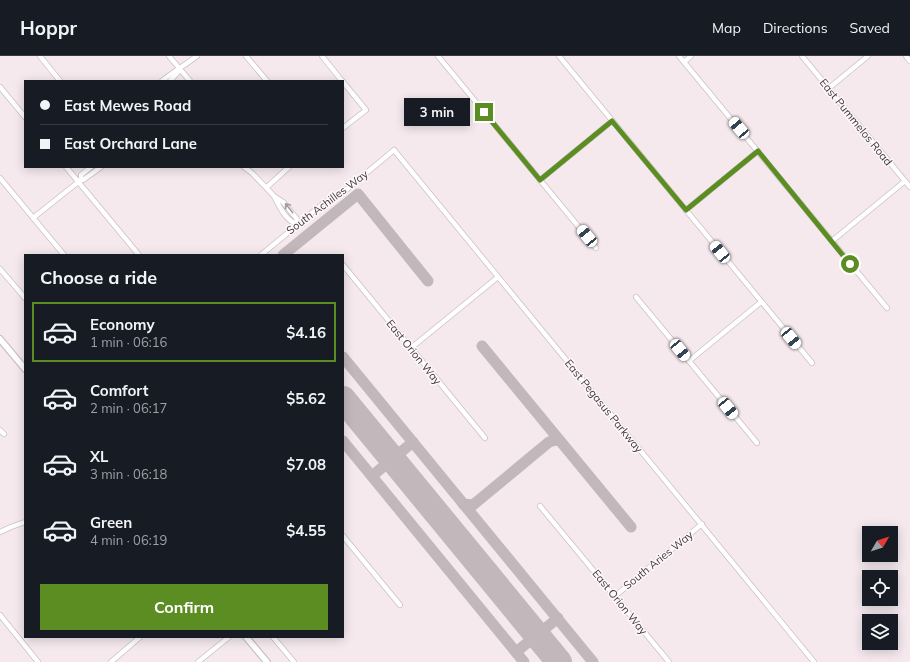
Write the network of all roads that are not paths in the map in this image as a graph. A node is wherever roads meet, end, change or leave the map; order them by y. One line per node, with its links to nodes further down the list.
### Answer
1 (40, 56): 16 (street)
2 (169, 56): 15 (street)
3 (197, 56): 15 (street)
4 (246, 56): 20 (street)
5 (322, 56): 21 (street)
6 (438, 56): 36 (street)
7 (559, 56): 26 (street)
8 (679, 56): 14 (street)
9 (691, 56): 14 (street)
10 (802, 56): 24 (street, East Pummelos Road)
11 (868, 56): 24 (street)
12 (906, 56): 13 (street)
13 (910, 61)
14 (684, 62): 29 (street)
15 (180, 69): 17 (street); 18 (street); 19 (street)
16 (59, 80)
17 (163, 80)
18 (171, 80)
19 (189, 80)
20 (266, 80)
21 (341, 80)
22 (344, 83): 27 (street)
23 (0, 87): 25 (street)
24 (829, 88): 37 (street, East Pummelos Road)
25 (24, 116)
26 (612, 121): 36 (street); 40 (street)
27 (344, 127)
28 (394, 150): 42 (street, South Achilles Way); 50 (street, East Pegasus Parkway)
29 (758, 151): 40 (street); 43 (street)
30 (67, 168): 35 (street)
31 (93, 168): 35 (street)
32 (245, 168): 38 (street)
33 (288, 168): 38 (street)
34 (0, 178): 41 (street)
35 (80, 180): 41 (street); 46 (street)
36 (540, 180): 44 (street)
37 (905, 181): 39 (street, East Pummelos Road); 43 (street)
38 (267, 187): 42 (street)
39 (910, 187)
40 (686, 210): 53 (street)
41 (33, 218): 45 (street)
42 (297, 224): 47 (street, South Achilles Way)
43 (832, 241): 54 (street)
44 (596, 248)
45 (63, 254)
46 (138, 254)
47 (262, 254)
48 (344, 266): 56 (street, East Orion Way)
49 (0, 268): 51 (street)
50 (498, 277): 56 (street); 66 (street, East Pegasus Parkway)
51 (24, 297)
52 (636, 297): 57 (street)
53 (761, 302): 57 (street); 58 (street)
54 (886, 308)
55 (0, 339): 59 (street)
56 (411, 348): 62 (street, East Orion Way)
57 (689, 361): 63 (street)
58 (812, 363)
59 (24, 368)
60 (0, 430): 61 (street)
61 (4, 434)
62 (485, 438)
63 (757, 443)
64 (540, 506): 69 (street, East Orion Way)
65 (24, 522): 67 (street)
66 (702, 524): 69 (street, South Aries Way); 82 (street, East Pegasus Parkway)
67 (0, 532)
68 (344, 537): 70 (street)
69 (614, 596): 81 (street, East Orion Way)
70 (400, 605)
71 (0, 615): 76 (street)
72 (139, 638): 77 (street)
73 (228, 638): 78 (street)
74 (247, 638): 79 (street)
75 (274, 638): 80 (street)
76 (38, 662)
77 (111, 662)
78 (198, 662)
79 (267, 662)
80 (294, 662)
81 (669, 662)
82 (814, 662)

